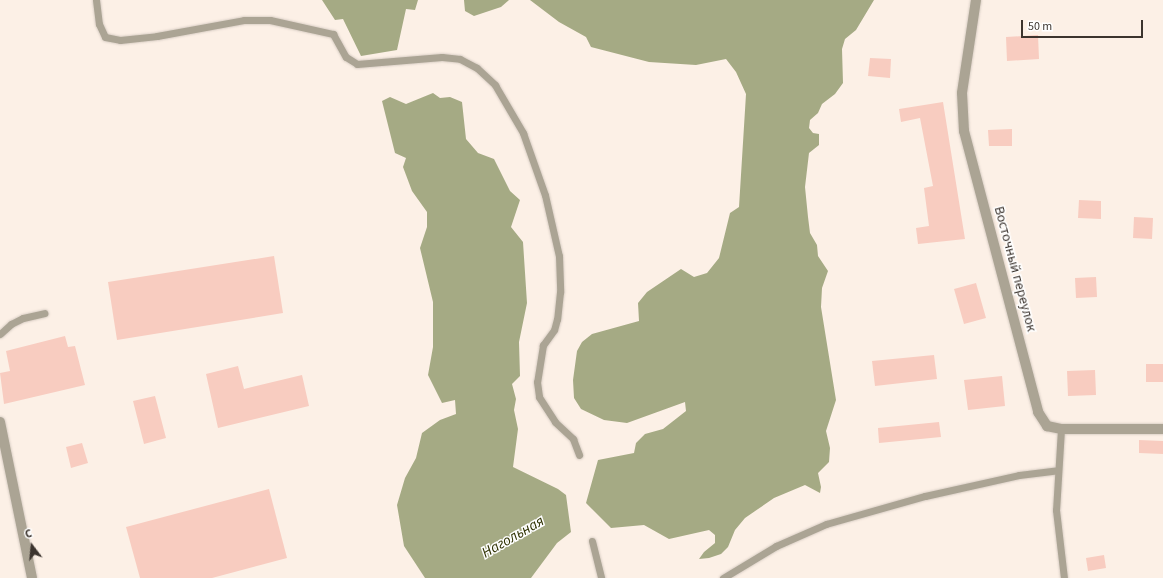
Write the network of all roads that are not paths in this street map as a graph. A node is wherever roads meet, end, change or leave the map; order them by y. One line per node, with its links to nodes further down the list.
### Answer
1 (96, 0): 8 (lane)
2 (976, 0): 6 (street, Восточный переулок)
3 (44, 313): 4 (lane)
4 (0, 334)
5 (0, 421): 11 (street)
6 (1061, 429): 7 (street, Восточный переулок); 9 (lane)
7 (1163, 429)
8 (579, 455)
9 (1058, 470): 13 (lane); 14 (lane)
10 (592, 542): 12 (lane)
11 (32, 578)
12 (601, 578)
13 (723, 578)
14 (1064, 578)

